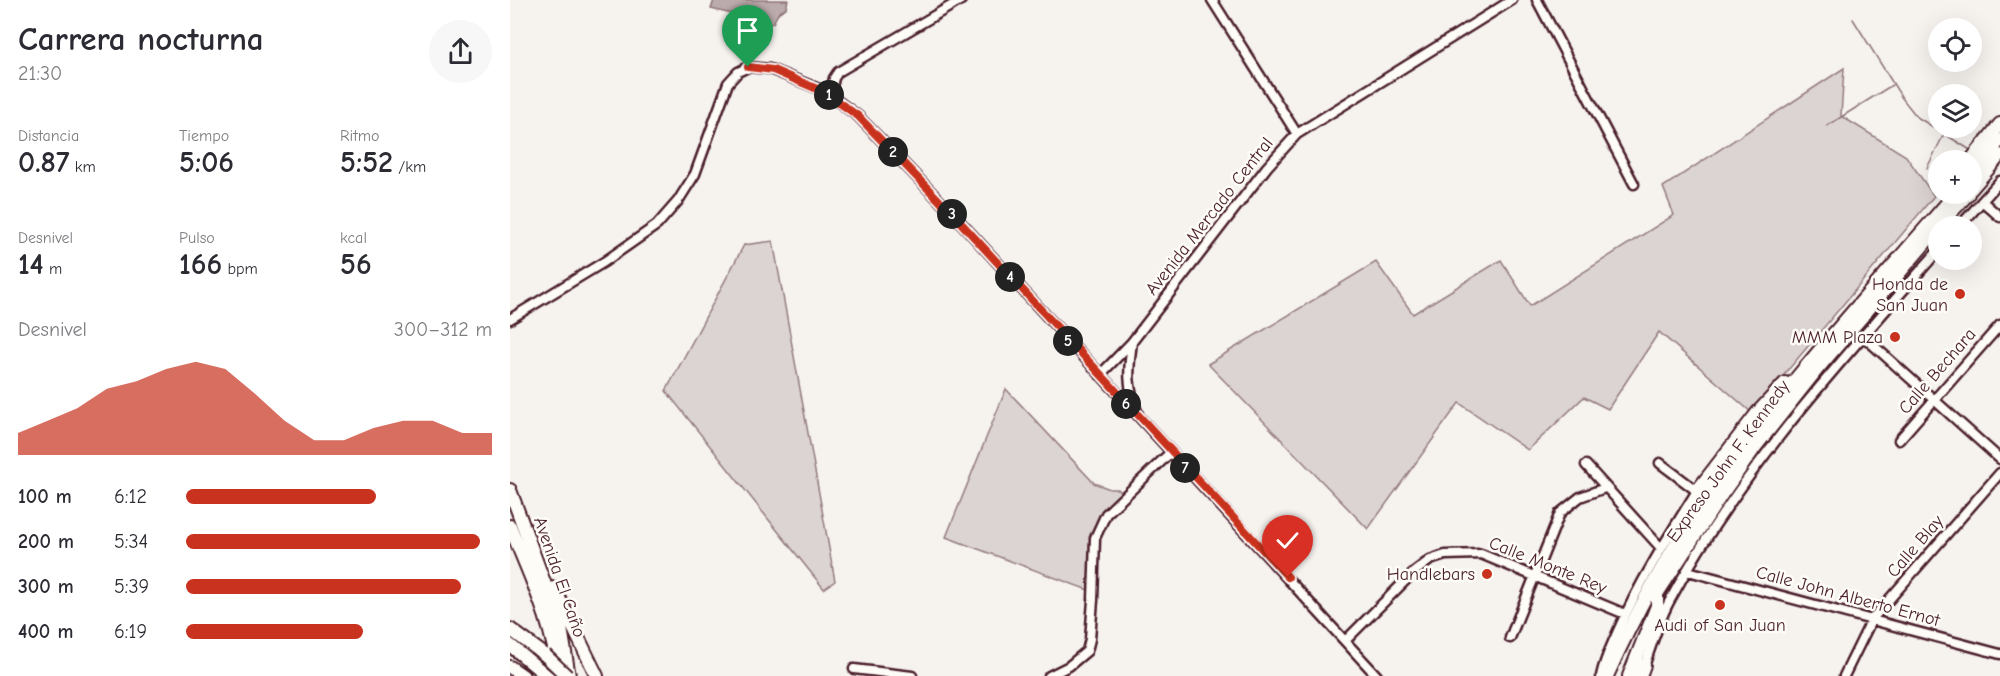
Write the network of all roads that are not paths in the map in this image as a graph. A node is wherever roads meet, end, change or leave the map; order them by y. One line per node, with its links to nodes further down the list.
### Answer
1 (961, 0): 5 (street)
2 (1214, 0): 7 (street)
3 (1512, 0): 7 (street, Avenida Mercado Central)
4 (1538, 0): 11 (street)
5 (830, 96): 23 (street); 28 (street)
6 (2000, 124): 8 (highway)
7 (1297, 134): 26 (street, Avenida Mercado Central)
8 (1995, 146): 9 (highway)
9 (1982, 161)
10 (2000, 181): 12 (street)
11 (1634, 184)
12 (1982, 201): 19 (street)
13 (1935, 204): 20 (highway)
14 (1946, 204): 20 (highway, Expreso John F. Kennedy)
15 (1959, 204): 17 (highway, Expreso John F. Kennedy)
16 (1979, 204): 18 (street)
17 (1949, 216)
18 (1969, 216)
19 (2000, 217)
20 (1922, 232): 27 (highway, Expreso John F. Kennedy)
21 (1928, 240): 48 (highway, Expreso John F. Kennedy)
22 (1928, 262): 25 (street)
23 (510, 319)
24 (2000, 325): 29 (street, Calle Bechara)
25 (1863, 336): 29 (street); 45 (street)
26 (1132, 342): 28 (street, Avenida Mercado Central); 30 (street)
27 (1806, 368): 39 (highway); 72 (highway, Expreso John F. Kennedy)
28 (1100, 375): 30 (street)
29 (1934, 400): 31 (street, Calle Bechara); 33 (street)
30 (1141, 420): 32 (street)
31 (1899, 440)
32 (1170, 452): 55 (street); 68 (street)
33 (2000, 459)
34 (1660, 463): 39 (street)
35 (1586, 465): 37 (street)
36 (2000, 473): 51 (street, Calle Blay)
37 (1605, 488): 43 (street); 46 (street)
38 (510, 490): 42 (highway, Avenida El Caño)
39 (1697, 491): 43 (street)
40 (510, 518): 42 (highway)
41 (510, 526): 47 (highway, Avenida El Caño)
42 (529, 540): 65 (highway, Avenida El Caño); 66 (highway)
43 (1661, 548): 49 (street)
44 (510, 550): 47 (highway)
45 (1688, 571): 51 (street, Calle John Alberto Ernot); 61 (street)
46 (1533, 576): 49 (street, Calle Monte Rey); 53 (street); 55 (street, Calle Monte Rey)
47 (530, 578): 64 (highway, Avenida El Caño)
48 (1656, 594): 73 (highway, Expreso John F. Kennedy); 74 (highway)
49 (1625, 614): 71 (street)
50 (510, 618): 54 (highway)
51 (1872, 619): 57 (street, Calle John Alberto Ernot); 75 (street, Calle Blay)
52 (510, 629): 54 (highway)
53 (1509, 638)
54 (528, 640): 65 (highway, bridge)
55 (1346, 640): 58 (street)
56 (510, 645): 63 (highway)
57 (2000, 654)
58 (1368, 664): 69 (street); 70 (street)
59 (510, 667): 62 (highway)
60 (854, 669): 67 (street)
61 (1641, 672)
62 (523, 676)
63 (547, 676)
64 (558, 676)
65 (568, 676)
66 (597, 676)
67 (912, 676)
68 (1048, 676)
69 (1377, 676)
70 (1383, 676)
71 (1601, 676)
72 (1607, 676)
73 (1616, 676)
74 (1629, 676)
75 (1844, 676)

